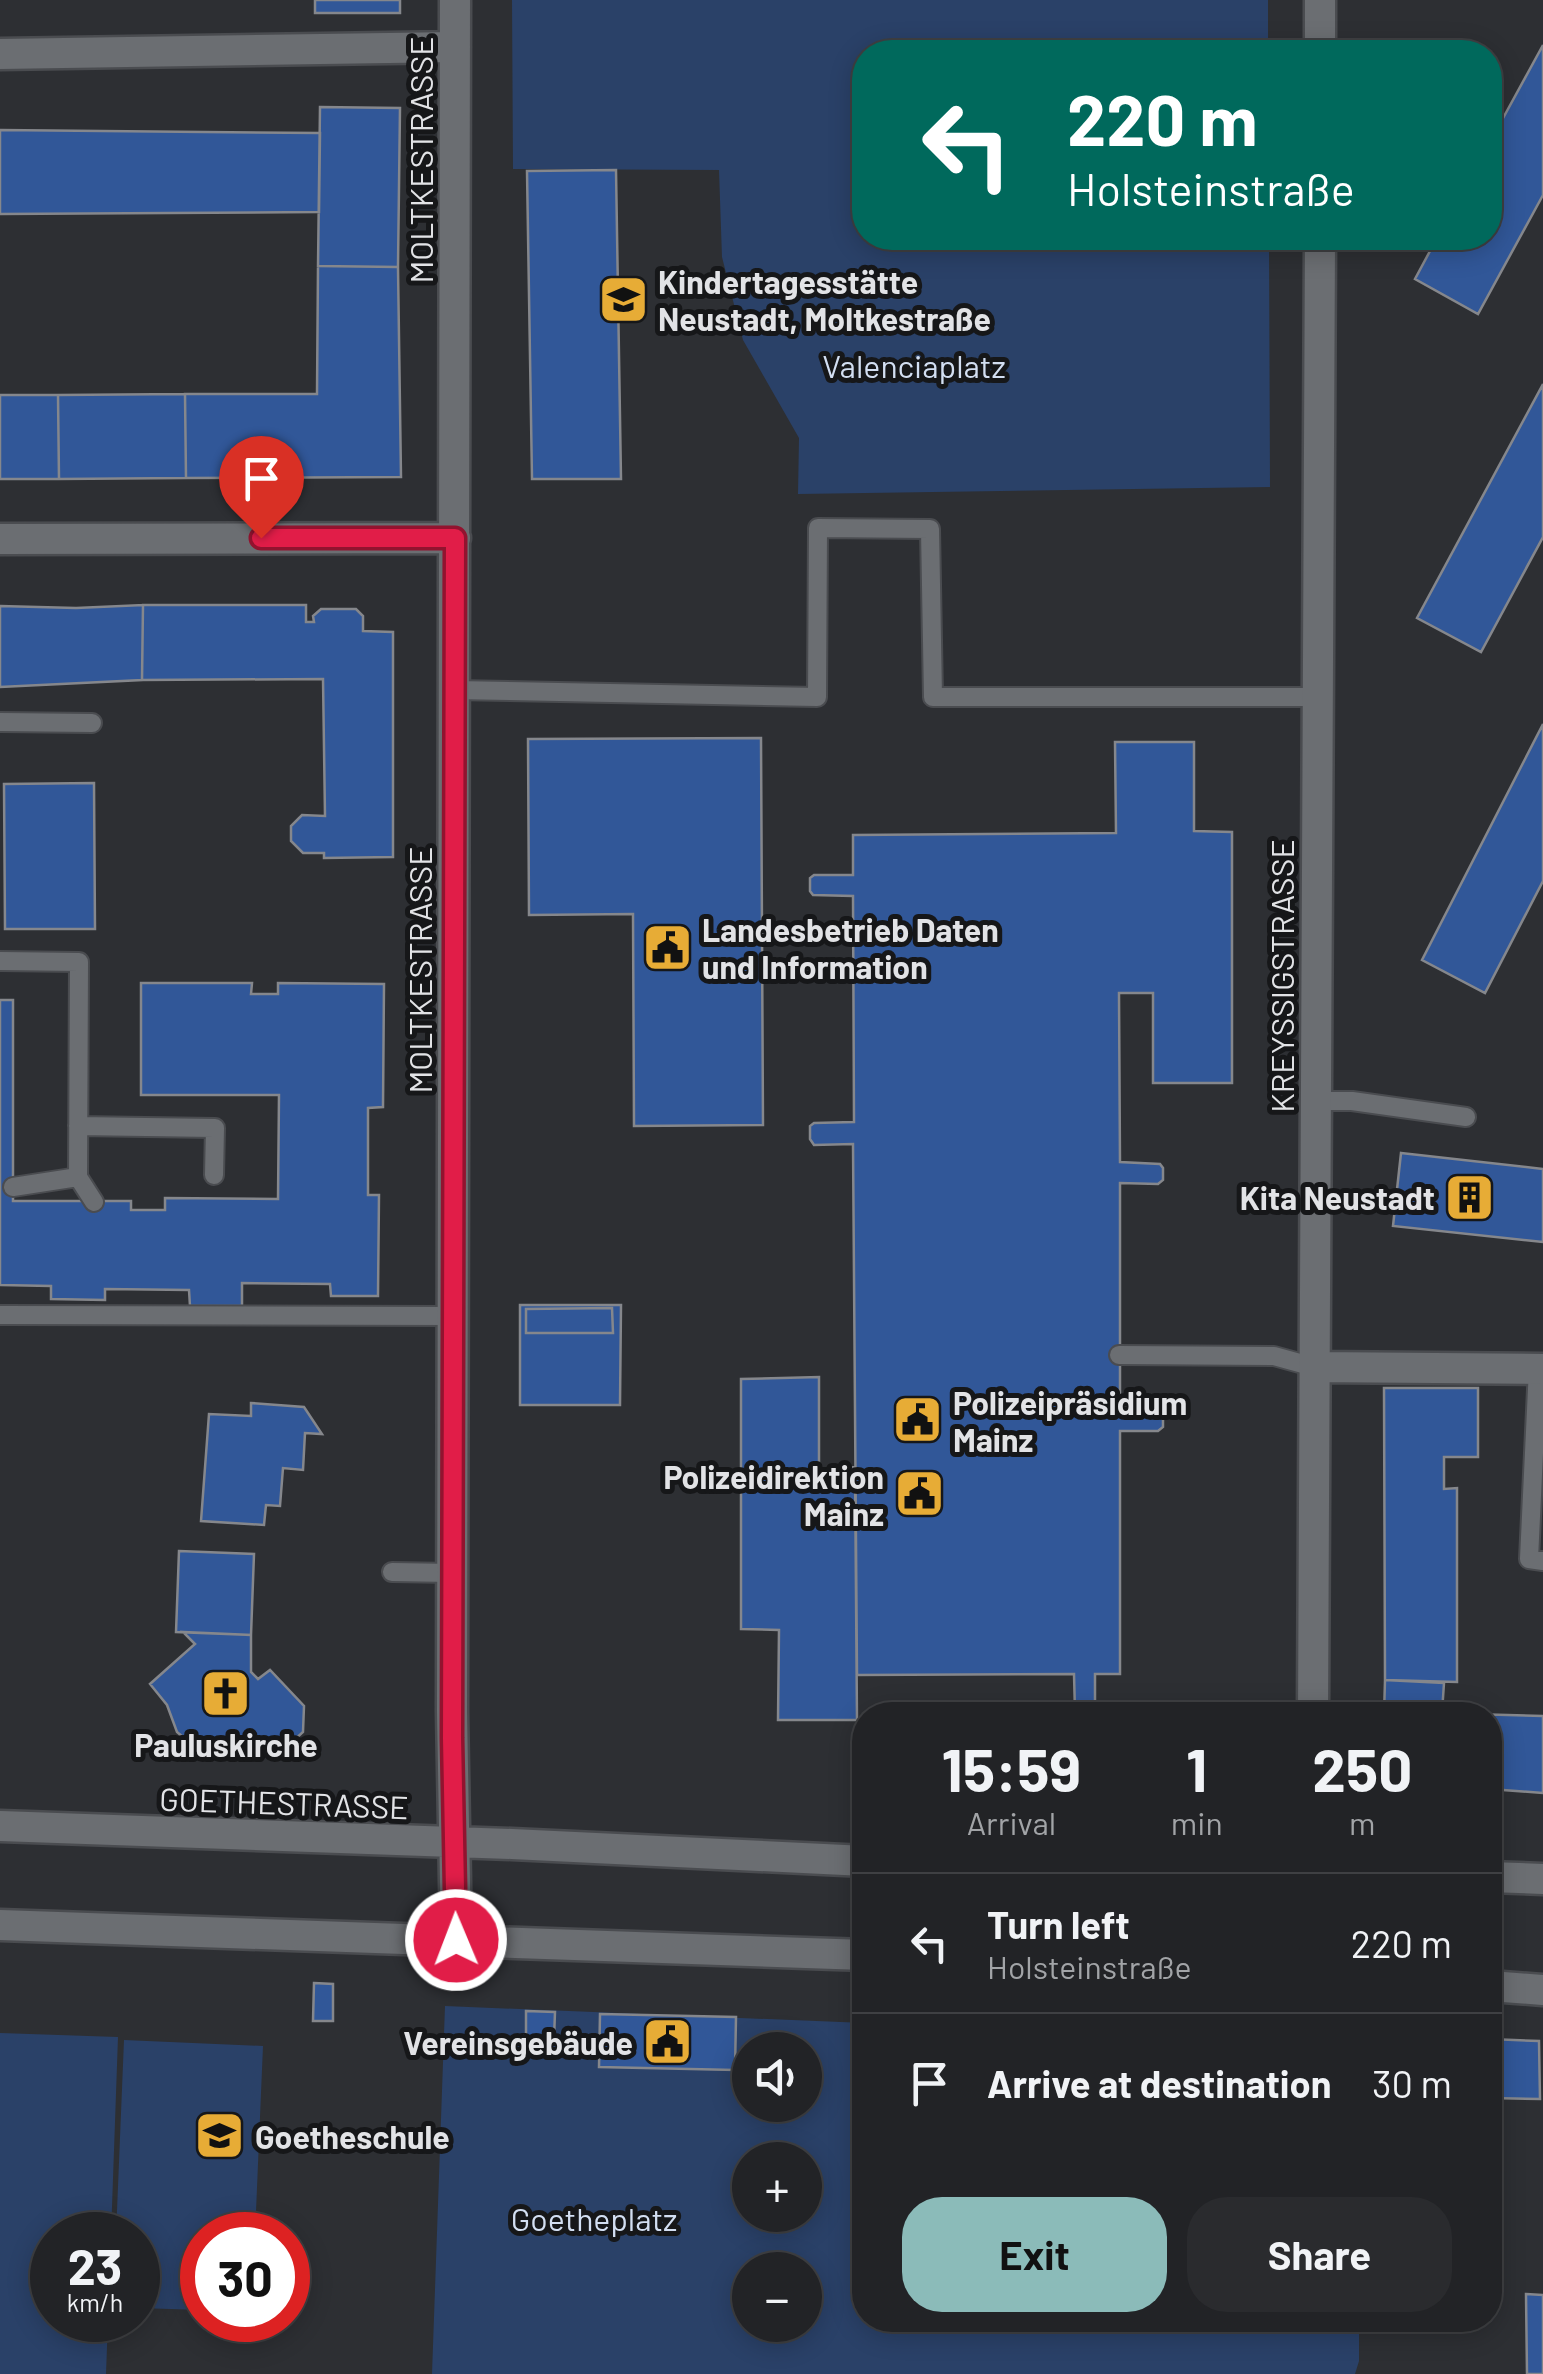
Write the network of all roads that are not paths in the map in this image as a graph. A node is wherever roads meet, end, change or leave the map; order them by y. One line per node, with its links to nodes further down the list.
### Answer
1 (455, 0): 4 (street, MOLTKESTRASSE)
2 (1320, 0): 3 (street)
3 (1320, 40)
4 (455, 47): 5 (street); 7 (street, MOLTKESTRASSE)
5 (0, 54)
6 (1320, 250): 10 (street, KREYSSIGSTRASSE)
7 (455, 538): 8 (street); 9 (street, MOLTKESTRASSE)
8 (0, 539)
9 (454, 690): 10 (lane); 22 (street, MOLTKESTRASSE)
10 (1317, 697): 14 (street, KREYSSIGSTRASSE)
11 (0, 722): 12 (lane)
12 (92, 723)
13 (0, 961): 16 (lane)
14 (1315, 1101): 15 (lane); 24 (street, KREYSSIGSTRASSE)
15 (1466, 1117)
16 (78, 1126): 17 (lane); 18 (lane)
17 (214, 1175)
18 (78, 1177): 19 (lane); 20 (lane)
19 (13, 1187)
20 (94, 1202)
21 (0, 1316): 22 (lane)
22 (453, 1316): 28 (street, MOLTKESTRASSE)
23 (1119, 1355): 24 (lane)
24 (1314, 1367): 25 (street); 29 (street, KREYSSIGSTRASSE)
25 (1540, 1369): 26 (lane)
26 (1543, 1561)
27 (392, 1572): 28 (lane)
28 (452, 1573): 31 (street, MOLTKESTRASSE)
29 (1313, 1702)
30 (0, 1826): 31 (street, GOETHESTRASSE)
31 (454, 1843): 32 (street, GOETHESTRASSE); 36 (street, MOLTKESTRASSE)
32 (852, 1860)
33 (1502, 1877): 34 (street)
34 (1543, 1879)
35 (0, 1925): 36 (street)
36 (456, 1940): 37 (street)
37 (852, 1955)
38 (1502, 1987): 39 (street)
39 (1543, 1990)

